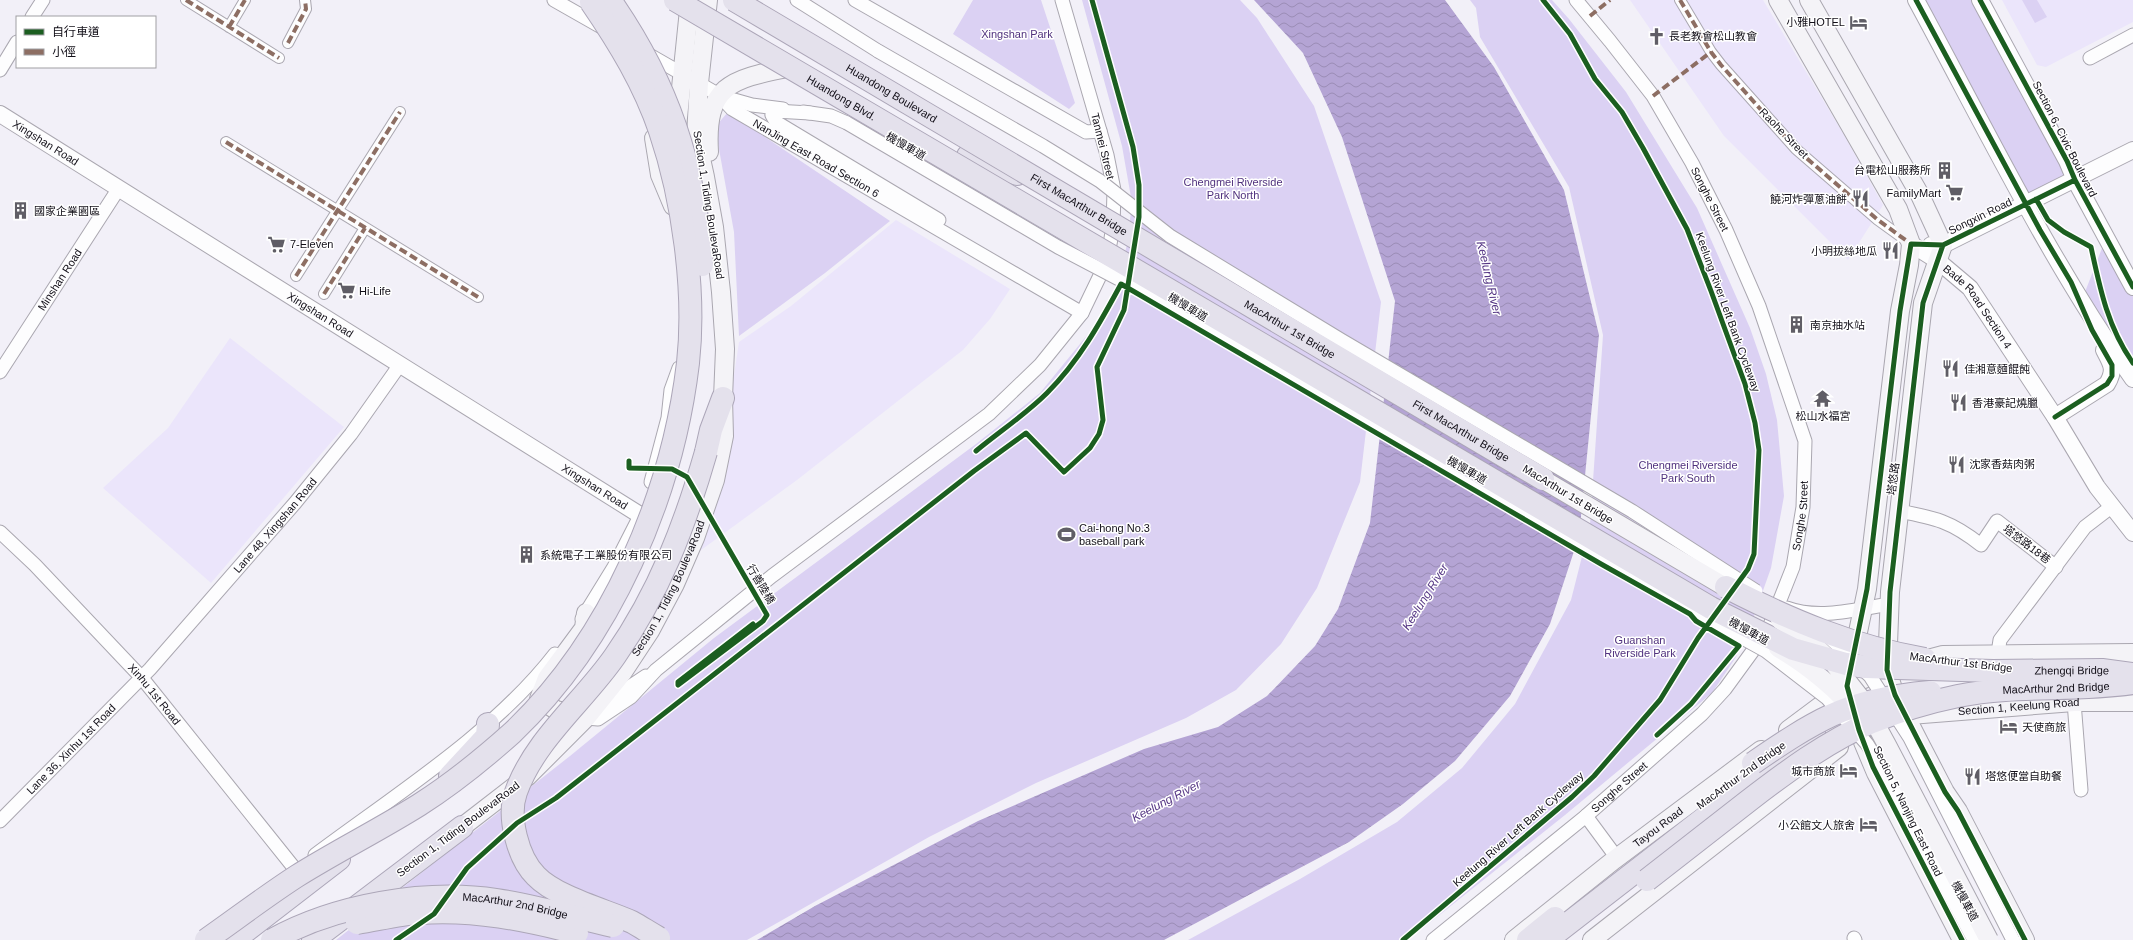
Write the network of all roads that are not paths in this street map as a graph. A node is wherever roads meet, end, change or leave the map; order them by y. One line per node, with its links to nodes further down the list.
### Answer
1 (43, 0): 22 (street)
2 (186, 0): 23 (street)
3 (246, 0): 23 (street)
4 (305, 0): 26 (street)
5 (554, 0): 24 (street, NanJing East Road Section 6)
6 (589, 0): 96 (highway, bridge)
7 (610, 0): 97 (highway, bridge)
8 (671, 0): 21 (main road)
9 (708, 0): 21 (main road, Section 1, Tiding BoulevaRoad)
10 (734, 0): 44 (highway, Huandong Boulevard, bridge)
11 (748, 0): 112 (main road, First MacArthur Bridge, bridge)
12 (797, 0): 113 (street, bridge)
13 (855, 0): 38 (street)
14 (1062, 0): 38 (street, Tanmei Street)
15 (1576, 0): 71 (street, Songhe Street)
16 (1680, 0): 51 (street, Raohe Street)
17 (1778, 0): 51 (main road)
18 (1809, 0): 52 (main road, Bade Road Section 4)
19 (1916, 0): 46 (street)
20 (1980, 0): 43 (street, Section 6, Civic Boulevard)
21 (692, 6): 30 (main road); 32 (main road, Section 1, Tiding BoulevaRoad); 33 (main road, Section 1, Tiding BoulevaRoad); 41 (highway); 47 (highway, Huandong Blvd., bridge)
22 (33, 16)
23 (230, 27): 28 (street)
24 (603, 28): 32 (street, NanJing East Road Section 6); 49 (main road)
25 (2133, 35): 29 (street)
26 (288, 43)
27 (16, 44): 31 (street)
28 (279, 58)
29 (2090, 58)
30 (788, 68): 34 (main road); 111 (main road, bridge)
31 (0, 70)
32 (682, 74): 33 (street, NanJing East Road Section 6); 49 (main road, Section 1, Tiding BoulevaRoad)
33 (699, 83): 34 (street, NanJing East Road Section 6); 42 (main road, Section 1, Tiding BoulevaRoad)
34 (719, 95): 36 (street, 機慢車道); 42 (main road); 58 (street, NanJing East Road Section 6)
35 (400, 112): 48 (street)
36 (810, 113): 58 (street, 機慢車道); 110 (street, 機慢車道, bridge)
37 (0, 114): 45 (street, Xingshan Road)
38 (1100, 131): 58 (street, Tanmei Street)
39 (226, 142): 48 (street)
40 (2133, 150): 43 (street, Songxin Road)
41 (968, 156): 44 (highway, bridge); 47 (highway, bridge)
42 (705, 177): 63 (main road, Section 1, Tiding BoulevaRoad)
43 (2075, 180): 46 (street, Songxin Road); 54 (street, Section 6, Civic Boulevard)
44 (1048, 186): 79 (highway, MacArthur 1st Bridge, bridge)
45 (119, 188): 60 (street, Xingshan Road); 61 (street, Minshan Road)
46 (2027, 204): 52 (street, Songxin Road); 55 (street)
47 (1028, 208): 79 (highway, Zhengqi Bridge, bridge)
48 (337, 210): 50 (street); 53 (street)
49 (677, 216): 59 (main road, Section 1, Tiding BoulevaRoad)
50 (366, 228): 56 (street); 57 (street)
51 (1911, 244): 52 (street, Bade Road Section 4); 73 (main road, 塔悠路)
52 (1940, 253): 64 (street, Bade Road Section 4); 66 (main road, 塔悠路)
53 (296, 276)
54 (2131, 279)
55 (2071, 282): 62 (street); 64 (street)
56 (324, 294)
57 (478, 297)
58 (1083, 310): 85 (street, Tanmei Street)
59 (681, 362): 67 (street, Section 1, Tiding BoulevaRoad); 81 (main road, Section 1, Tiding BoulevaRoad)
60 (399, 366): 67 (street, Xingshan Road); 78 (street, Lane 48, Xingshan Road)
61 (0, 372)
62 (2133, 379)
63 (723, 398): 85 (main road, Section 1, Tiding BoulevaRoad); 95 (highway, bridge)
64 (2055, 417): 65 (street, Bade Road Section 4)
65 (2111, 507): 69 (street, Bade Road Section 4); 70 (street)
66 (1899, 511): 70 (street, 塔悠路18巷); 72 (main road, 塔悠路)
67 (640, 515): 74 (street, Section 1, Tiding BoulevaRoad)
68 (0, 532): 78 (street, Xinhu 1st Road)
69 (2133, 533)
70 (2056, 567): 75 (street)
71 (1778, 604): 73 (street); 90 (street, Songhe Street)
72 (1890, 604): 73 (street); 77 (main road, 塔悠路)
73 (1863, 608): 80 (main road, 塔悠路)
74 (586, 613): 81 (main road); 86 (street, Section 1, Tiding BoulevaRoad)
75 (1998, 653): 76 (main road); 77 (main road)
76 (2133, 653)
77 (1887, 670): 79 (main road); 80 (main road, Tayou Road); 84 (main road, 塔悠路)
78 (142, 678): 91 (street, Lane 36, Xinhu 1st Road); 94 (street, Xinhu 1st Road)
79 (2133, 678): 105 (highway, MacArthur 2nd Bridge, bridge); 107 (highway, MacArthur 2nd Bridge, bridge)
80 (1847, 686): 87 (main road, Section 5, Nanjing East Road); 93 (main road, Tayou Road); 106 (highway)
81 (539, 699): 85 (main road); 88 (main road, Section 1, Tiding BoulevaRoad)
82 (2074, 702): 83 (main road, Section 1, Keelung Road); 84 (main road, Section 1, Keelung Road); 89 (street)
83 (2133, 702)
84 (1905, 716): 87 (main road, Section 1, Keelung Road); 114 (main road)
85 (586, 718): 92 (main road, Section 1, Tiding BoulevaRoad)
86 (488, 724): 88 (highway); 94 (street, Section 1, Tiding BoulevaRoad)
87 (1859, 730): 108 (main road); 109 (main road, Section 5, Nanjing East Road)
88 (437, 789): 98 (highway, Section 1, Tiding BoulevaRoad)
89 (2081, 790)
90 (1586, 816): 93 (street); 103 (street, Songhe Street)
91 (0, 821)
92 (462, 827): 101 (highway, Section 1, Tiding BoulevaRoad)
93 (1617, 858): 104 (main road, Tayou Road)
94 (295, 869): 96 (street, Section 1, Tiding BoulevaRoad)
95 (662, 939): 99 (highway, MacArthur 2nd Bridge, bridge)
96 (204, 940)
97 (225, 940)
98 (234, 940)
99 (272, 940)
100 (308, 940): 102 (highway, MacArthur 2nd Bridge, bridge)
101 (313, 940)
102 (607, 940)
103 (1433, 940)
104 (1514, 940)
105 (1528, 940)
106 (1547, 940)
107 (1568, 940)
108 (1592, 940)
109 (1962, 940)
110 (1974, 940)
111 (1984, 940)
112 (1989, 940)
113 (2013, 940)
114 (2025, 940)

